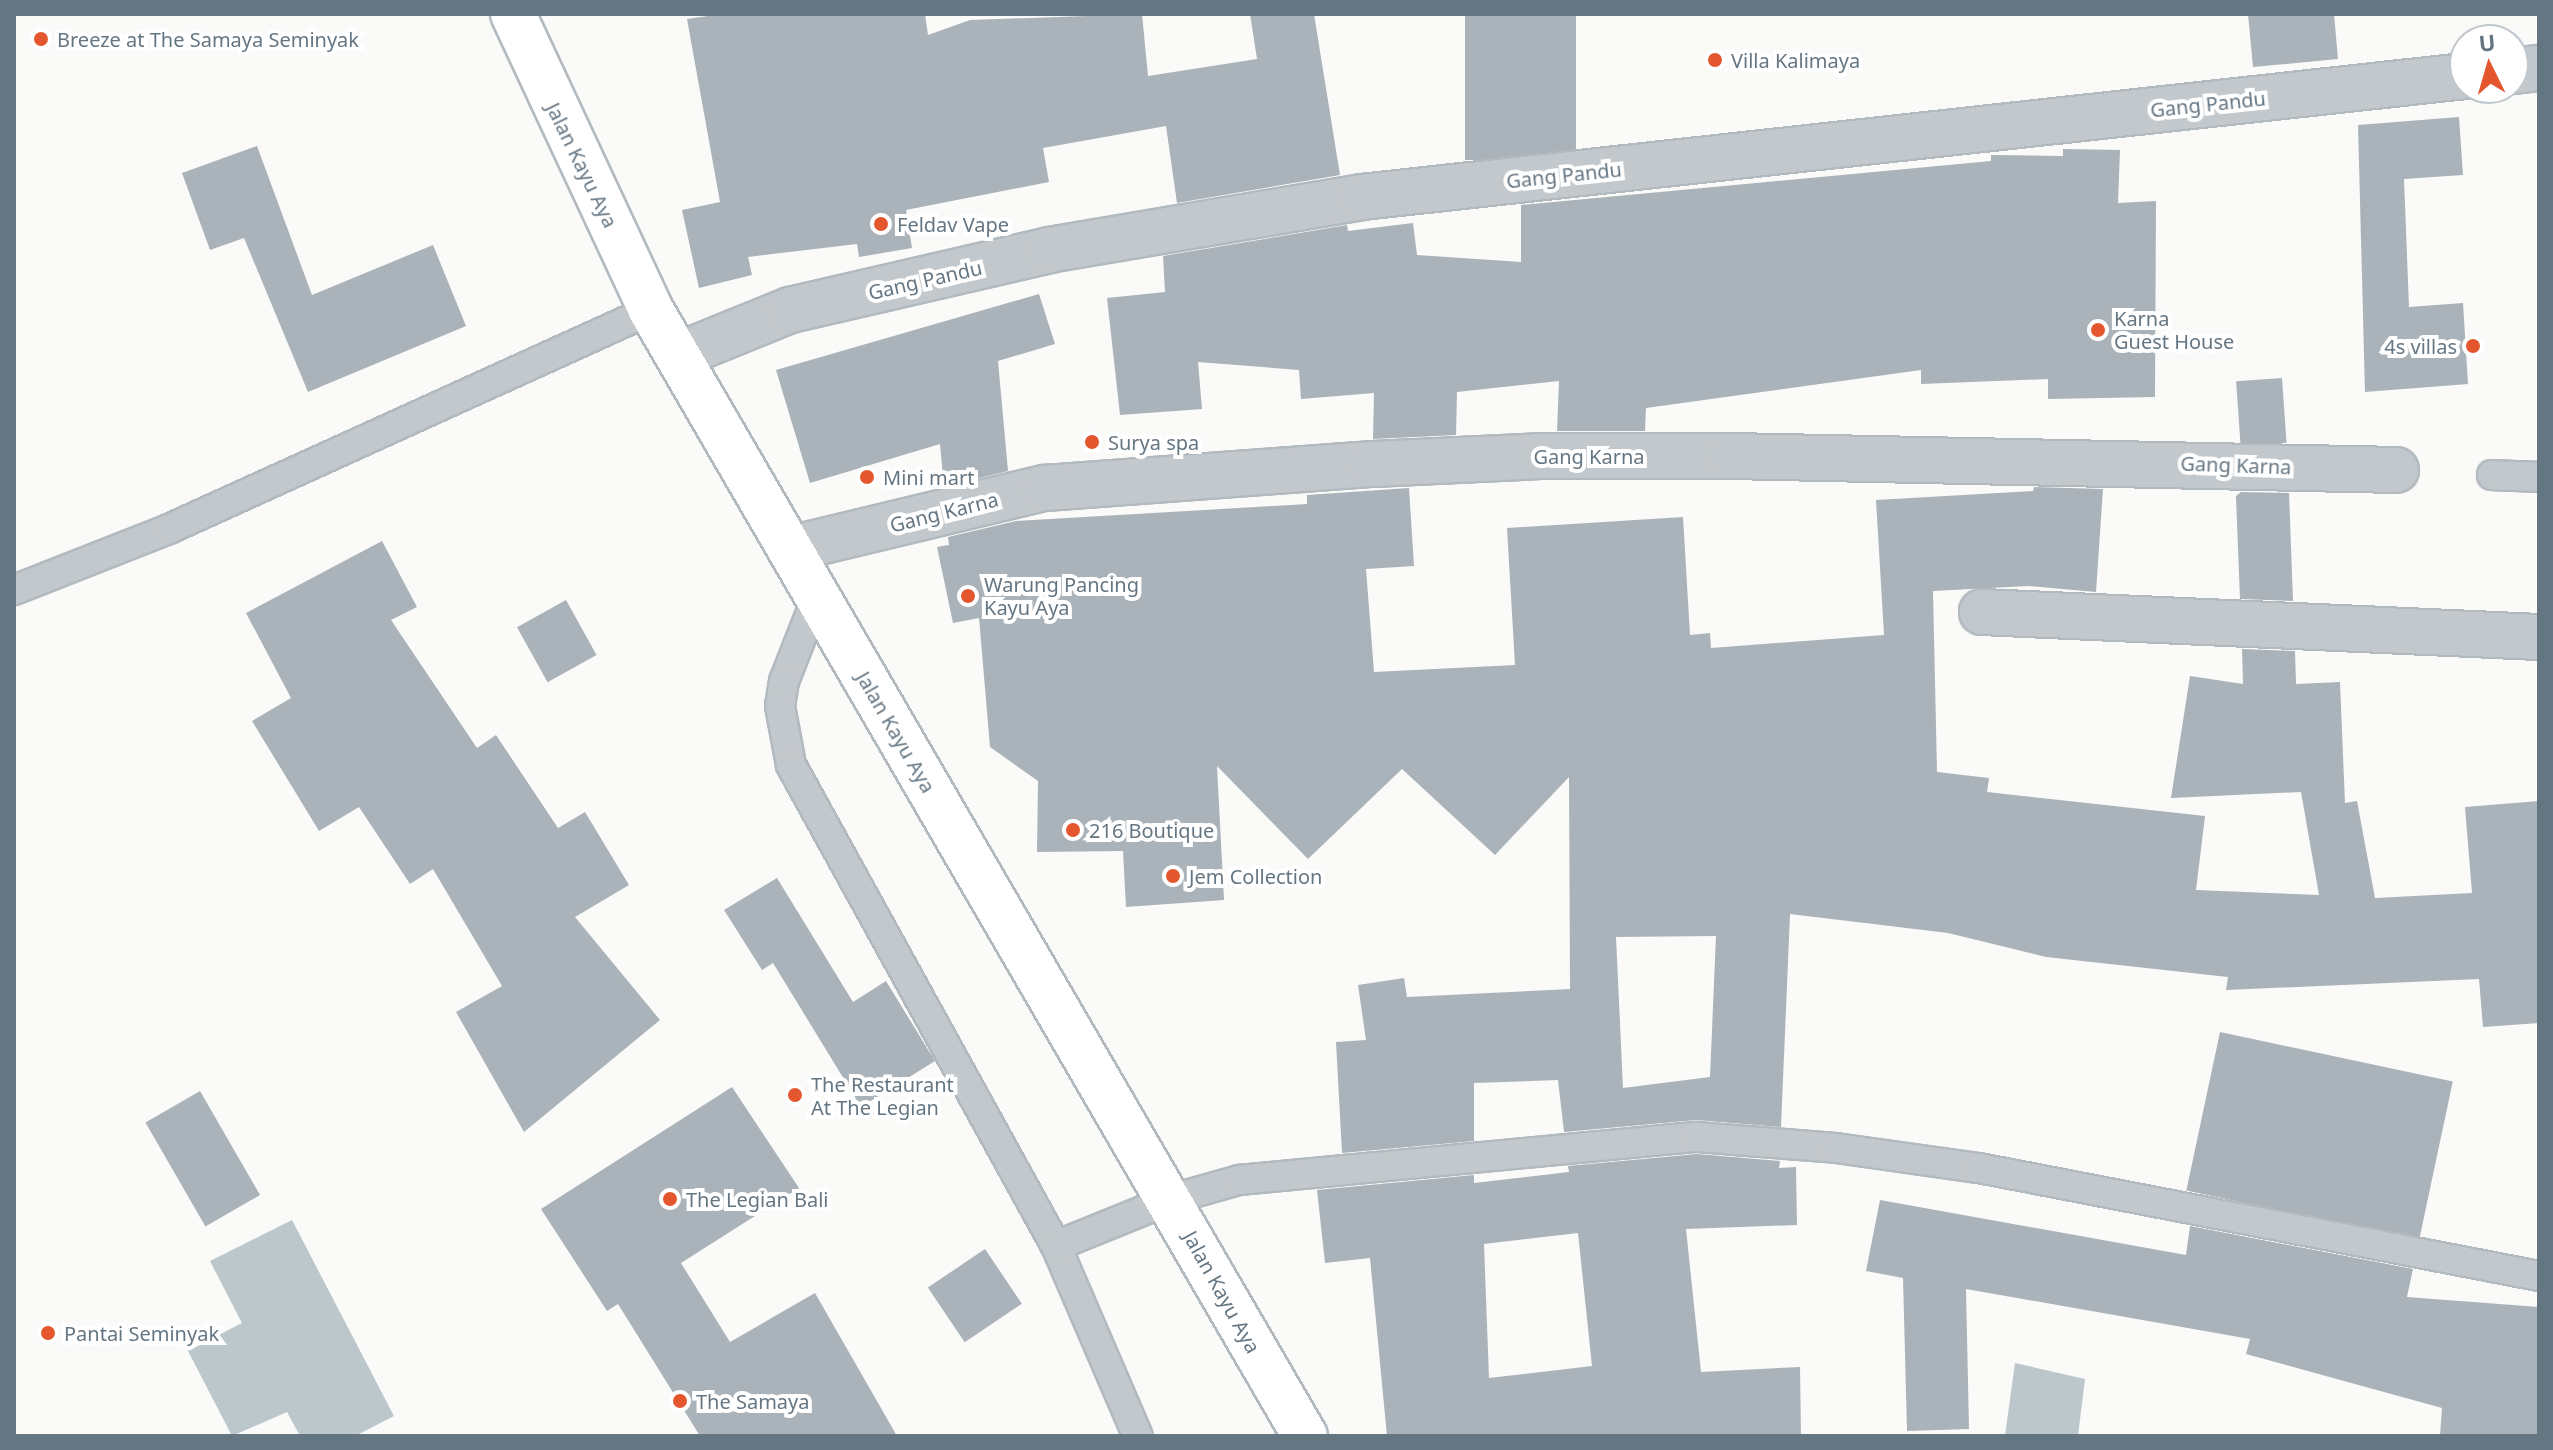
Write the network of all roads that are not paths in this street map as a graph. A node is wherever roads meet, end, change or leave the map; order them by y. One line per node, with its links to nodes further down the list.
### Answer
1 (513, 14): 3 (main road, Jalan Kayu Aya)
2 (2449, 78): 4 (street, Gang Pandu)
3 (651, 310): 4 (main road, Jalan Kayu Aya); 9 (lane)
4 (679, 355): 8 (main road, Jalan Kayu Aya)
5 (2396, 470): 8 (street, Gang Karna)
6 (2492, 475): 7 (lane)
7 (2539, 477)
8 (790, 549): 10 (main road, Jalan Kayu Aya)
9 (14, 590)
10 (817, 597): 13 (main road, Jalan Kayu Aya); 14 (lane)
11 (1982, 612): 12 (street)
12 (2539, 637)
13 (1172, 1199): 14 (lane); 15 (lane); 17 (main road, Jalan Kayu Aya)
14 (1056, 1246): 16 (lane)
15 (2539, 1276)
16 (1138, 1436)
17 (1305, 1436)

